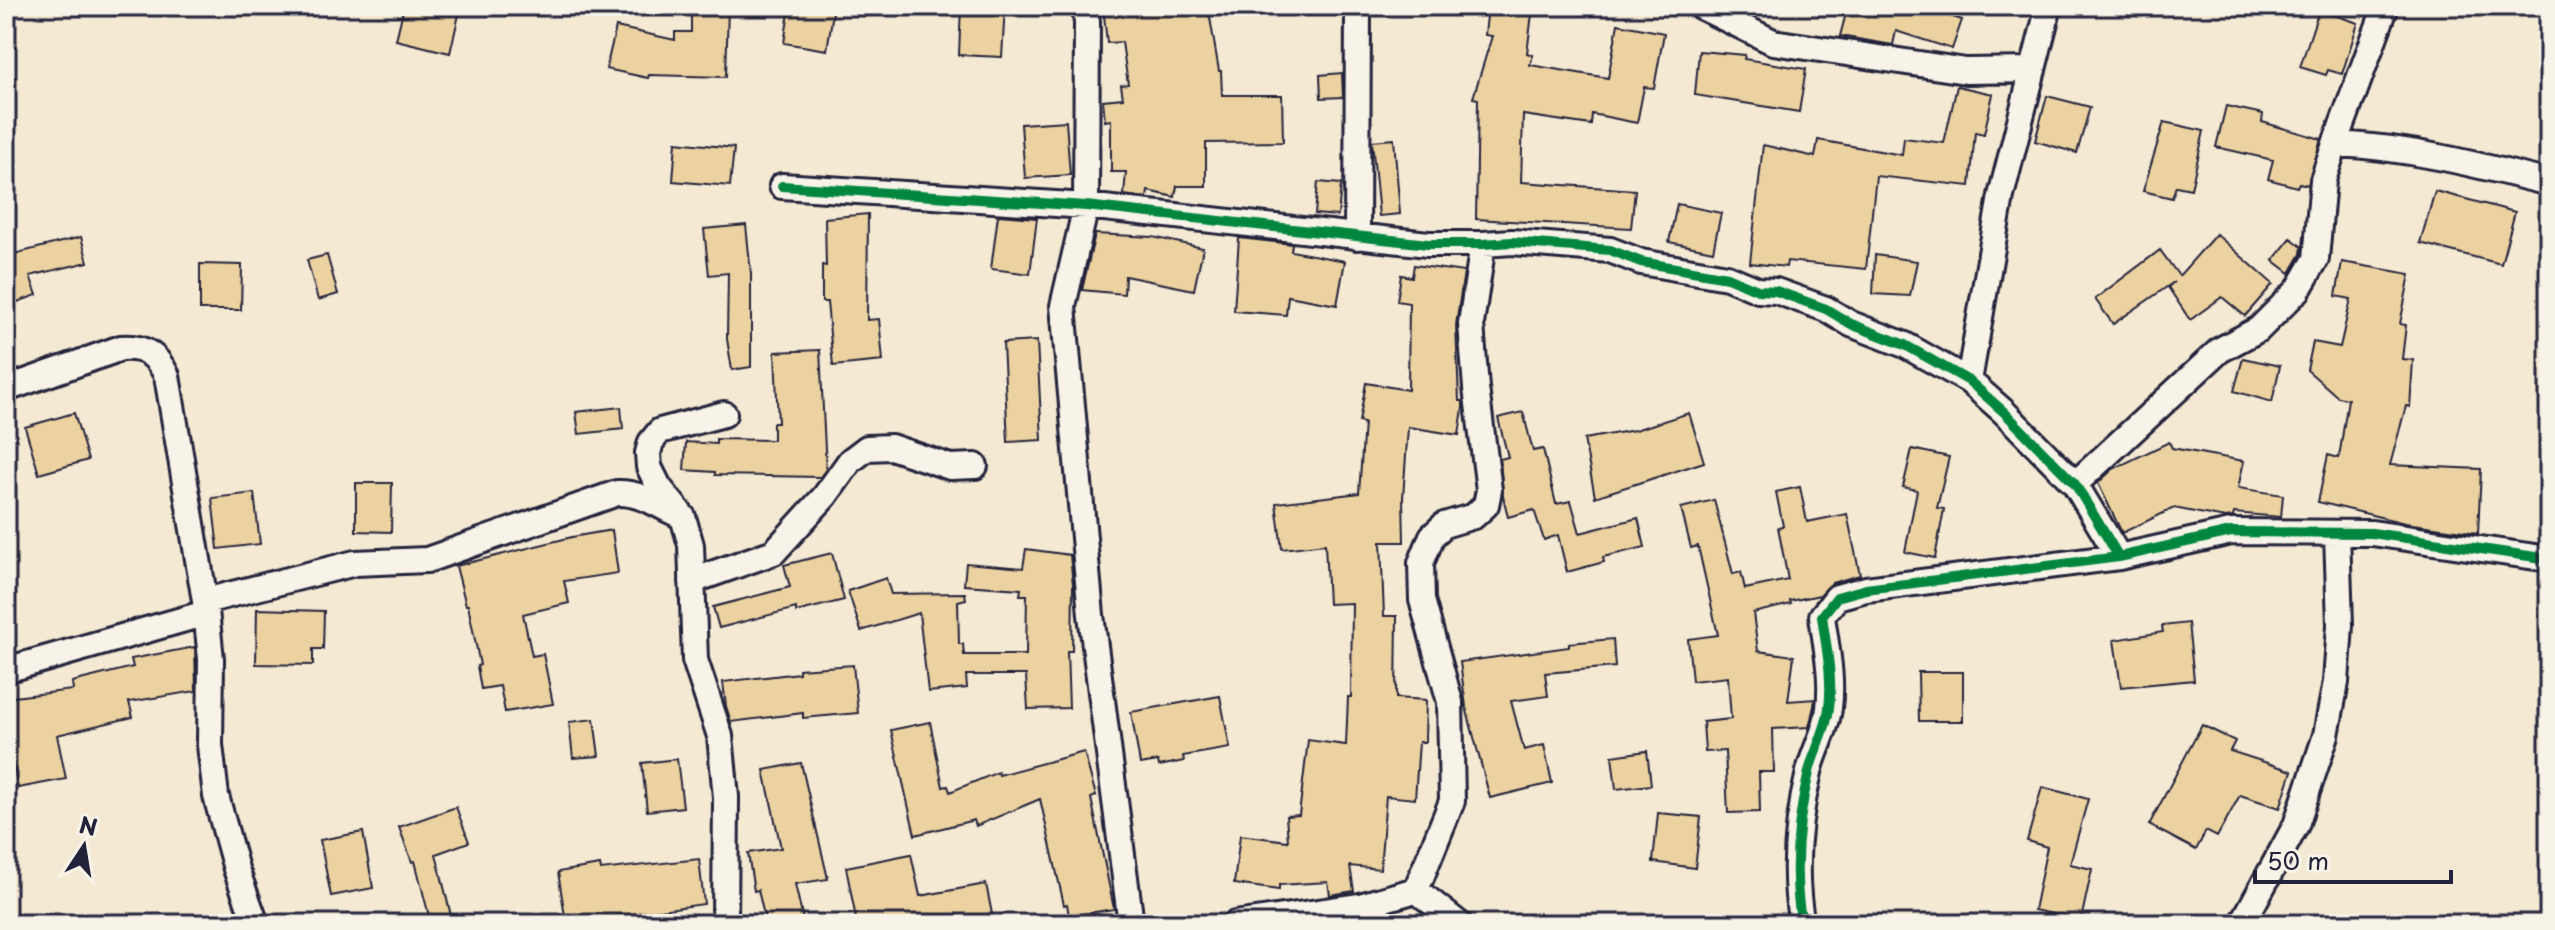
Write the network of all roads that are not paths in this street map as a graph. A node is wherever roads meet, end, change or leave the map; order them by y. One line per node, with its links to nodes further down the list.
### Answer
1 (1084, 6): 10 (street)
2 (1358, 6): 11 (street)
3 (1700, 6): 6 (street)
4 (2049, 6): 6 (street)
5 (2386, 6): 7 (street)
6 (2033, 70): 13 (street)
7 (2335, 144): 8 (street); 17 (street)
8 (2549, 183)
9 (782, 186): 10 (street)
10 (1086, 206): 11 (street); 29 (street)
11 (1357, 237): 12 (street)
12 (1483, 244): 13 (street); 25 (street)
13 (1969, 381): 17 (street)
14 (6, 389): 23 (street)
15 (724, 414): 18 (street)
16 (975, 466): 22 (street)
17 (2075, 484): 20 (street)
18 (683, 517): 22 (street); 23 (street)
19 (2337, 533): 20 (street); 21 (street); 33 (street)
20 (2119, 557): 32 (street)
21 (2549, 559)
22 (692, 581): 28 (street)
23 (205, 607): 24 (street); 27 (street)
24 (6, 670)
25 (1416, 890): 26 (street); 31 (street)
26 (1361, 915): 30 (street)
27 (256, 924)
28 (725, 924)
29 (1131, 924)
30 (1235, 924)
31 (1459, 924)
32 (1802, 924)
33 (2242, 924)

